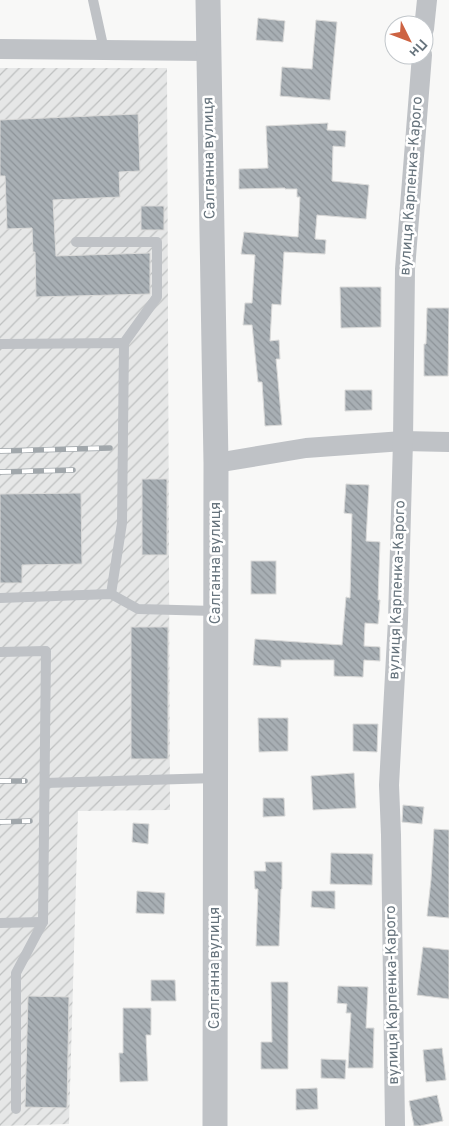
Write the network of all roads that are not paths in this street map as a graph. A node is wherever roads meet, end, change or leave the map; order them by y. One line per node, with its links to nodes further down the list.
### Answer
1 (93, 0): 6 (lane)
2 (208, 0): 7 (street, Салганна вулиця)
3 (427, 0): 4 (street)
4 (425, 15)
5 (0, 49): 6 (street)
6 (104, 50): 7 (street)
7 (208, 51): 14 (street, Салганна вулиця)
8 (421, 65): 12 (street, вулиця Карпенка-Карого)
9 (76, 242): 10 (lane)
10 (124, 343): 11 (lane); 15 (lane)
11 (0, 344)
12 (404, 441): 13 (street); 14 (street); 25 (street, вулиця Карпенка-Карого)
13 (449, 442)
14 (216, 463): 17 (street, Салганна вулиця)
15 (111, 594): 16 (lane); 17 (lane)
16 (0, 598)
17 (216, 611): 19 (street, Салганна вулиця)
18 (0, 652): 20 (lane)
19 (216, 778): 20 (lane); 24 (street, Салганна вулиця)
20 (45, 783): 22 (lane)
21 (0, 922): 22 (lane)
22 (43, 922): 23 (lane)
23 (16, 1109)
24 (215, 1126)
25 (394, 1126)

